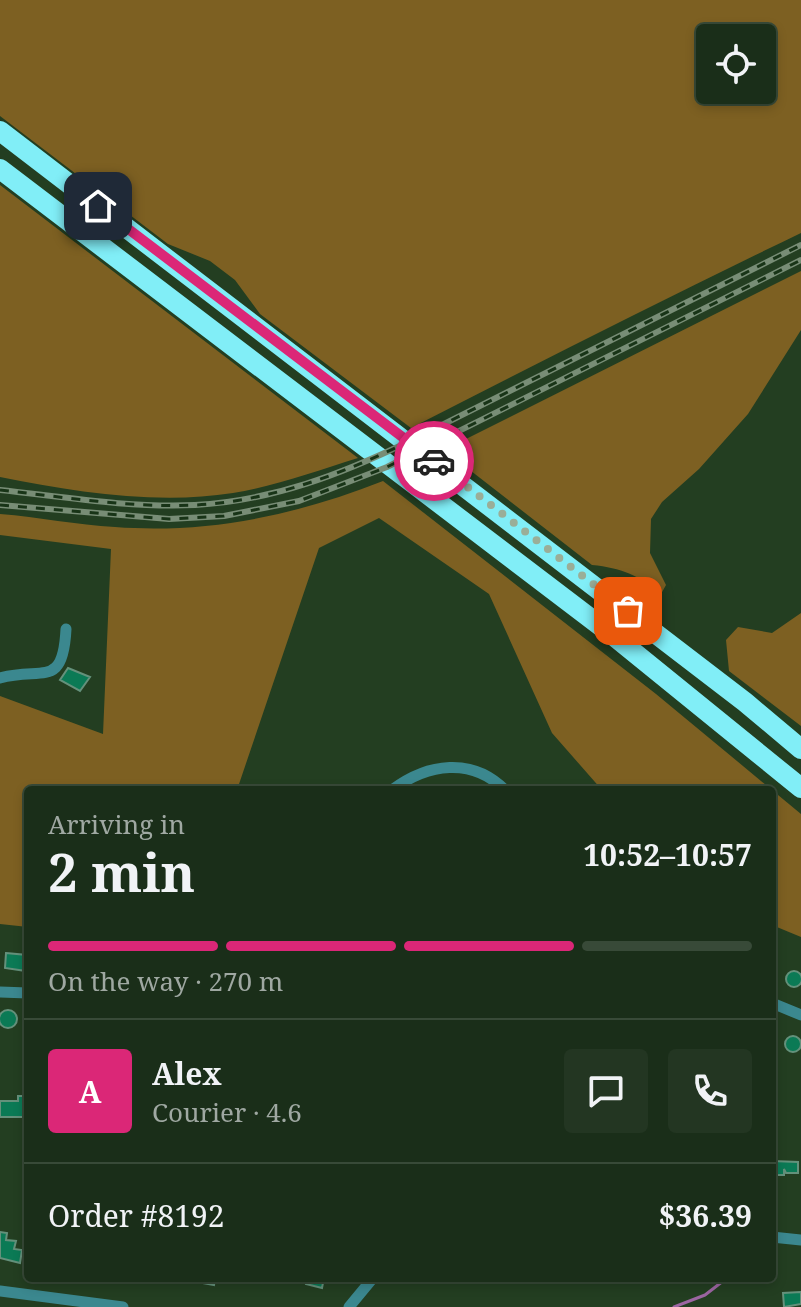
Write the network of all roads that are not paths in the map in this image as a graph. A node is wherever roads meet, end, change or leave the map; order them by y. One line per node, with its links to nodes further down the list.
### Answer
1 (0, 131): 5 (highway)
2 (0, 169): 8 (highway)
3 (66, 629): 4 (street)
4 (0, 678)
5 (801, 749)
6 (401, 786): 7 (street)
7 (501, 786)
8 (801, 788)
9 (0, 992): 10 (street)
10 (24, 993)
11 (776, 1005): 12 (street)
12 (801, 1015)
13 (776, 1237): 14 (street)
14 (801, 1240)
15 (370, 1282): 18 (street)
16 (0, 1291): 17 (street)
17 (123, 1307)
18 (349, 1307)

